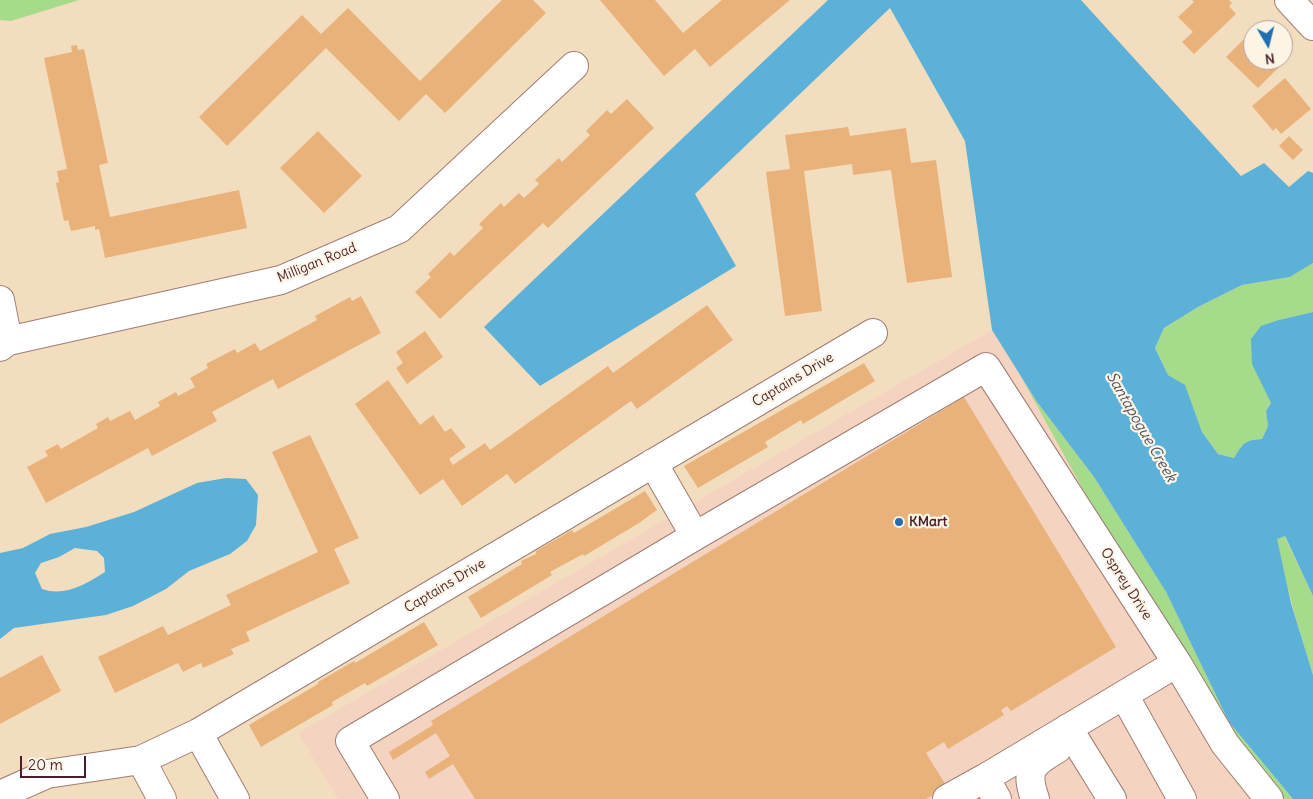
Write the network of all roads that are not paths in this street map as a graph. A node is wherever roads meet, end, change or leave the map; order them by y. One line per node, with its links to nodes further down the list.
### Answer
1 (1289, 0): 2 (street)
2 (1313, 26)
3 (574, 66): 6 (street, Milligan Road)
4 (0, 300): 6 (street)
5 (873, 333): 7 (street, Captains Drive)
6 (4, 344)
7 (653, 463): 8 (street); 11 (street, Captains Drive)
8 (695, 536): 9 (street, Osprey Drive); 18 (street)
9 (1177, 663): 10 (street); 23 (street, Osprey Drive)
10 (1124, 694): 12 (street); 22 (street)
11 (198, 733): 13 (street, Captains Drive); 17 (street)
12 (1071, 734): 14 (street); 20 (street); 21 (street)
13 (141, 760): 15 (street, Captains Drive); 16 (street)
14 (991, 788): 19 (street)
15 (0, 795)
16 (162, 799)
17 (235, 799)
18 (385, 799)
19 (947, 799)
20 (1035, 799)
21 (1112, 799)
22 (1182, 799)
23 (1269, 799)

